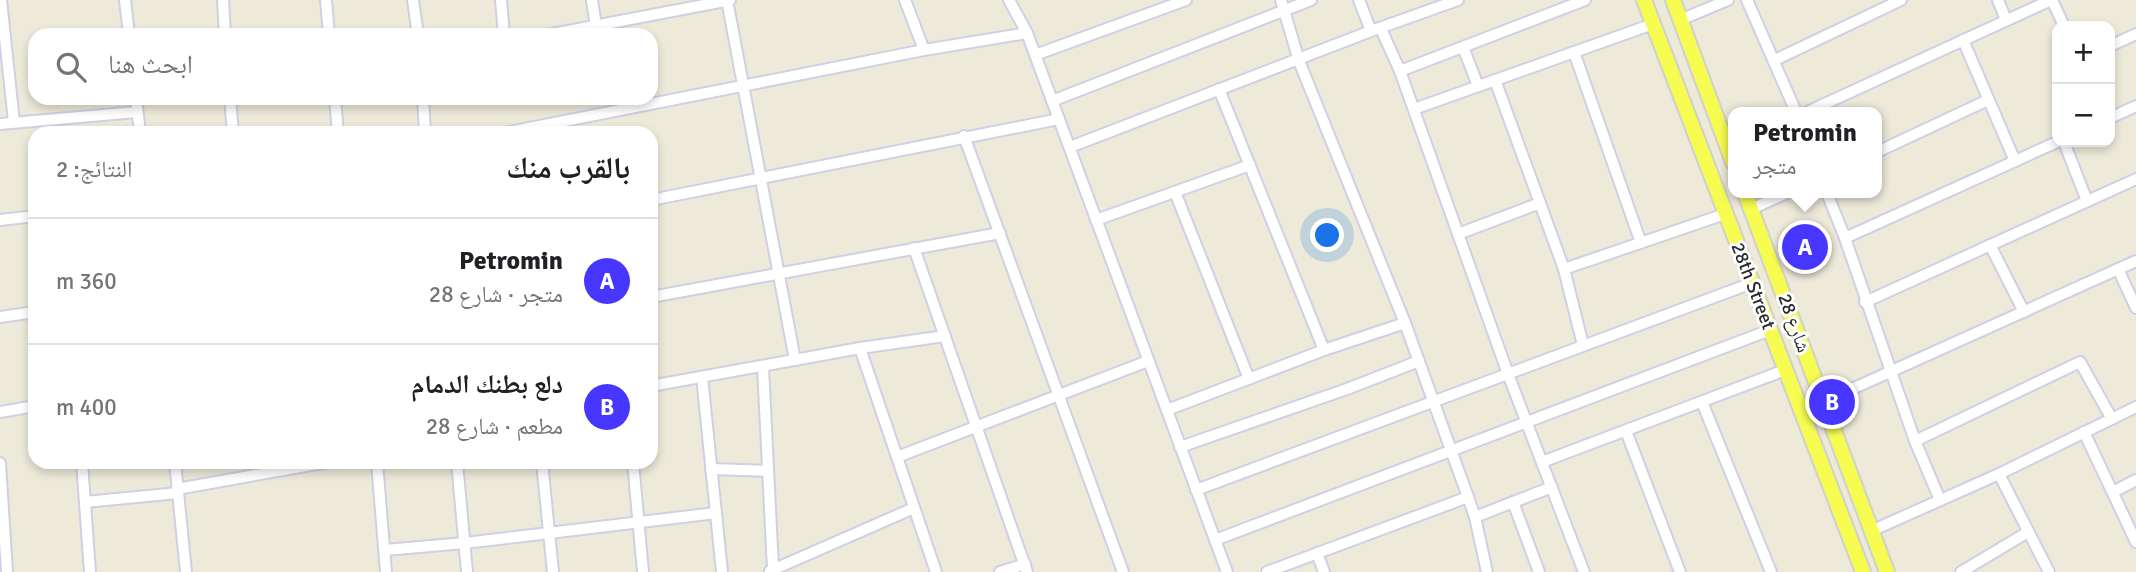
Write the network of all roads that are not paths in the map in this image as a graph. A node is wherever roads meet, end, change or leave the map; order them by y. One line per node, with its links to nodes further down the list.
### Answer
1 (1, 0): 44 (street)
2 (125, 0): 30 (street)
3 (222, 0): 31 (street)
4 (326, 0): 32 (street)
5 (413, 0): 33 (street)
6 (501, 0): 34 (street)
7 (592, 0): 29 (street)
8 (728, 0): 29 (street); 50 (street)
9 (905, 0): 42 (street)
10 (1009, 0): 37 (street)
11 (1186, 0): 45 (street)
12 (1311, 0): 23 (street)
13 (1359, 0): 36 (street)
14 (1458, 0): 36 (street)
15 (1585, 0): 41 (street)
16 (1644, 0): 28 (main road, 28th Street)
17 (1672, 0): 25 (main road)
18 (1728, 0): 25 (street)
19 (1747, 0): 46 (street)
20 (1900, 0): 24 (street)
21 (1998, 0): 26 (street)
22 (2051, 0): 26 (street); 27 (street)
23 (1282, 5): 47 (street); 54 (street)
24 (1878, 5): 46 (street)
25 (1680, 20): 79 (main road)
26 (2006, 20): 39 (street)
27 (2062, 21)
28 (1653, 24): 43 (street); 93 (main road, 28th Street)
29 (596, 26): 35 (street)
30 (128, 28)
31 (224, 28)
32 (328, 28)
33 (417, 28)
34 (503, 28)
35 (585, 28)
36 (1376, 30): 47 (street); 48 (street)
37 (1027, 33): 42 (street); 45 (street)
38 (2136, 34): 40 (street)
39 (1963, 40): 53 (street); 63 (street)
40 (2115, 44)
41 (1463, 47): 48 (street); 51 (street)
42 (924, 50): 50 (street)
43 (1574, 52): 49 (street); 100 (street)
44 (3, 55): 68 (street)
45 (1035, 55): 54 (street)
46 (1774, 60): 62 (street)
47 (1298, 61): 52 (street); 114 (street)
48 (1400, 71): 64 (street)
49 (1495, 80): 51 (street); 91 (street)
50 (742, 86): 55 (street); 83 (street)
51 (1478, 86): 64 (street)
52 (1219, 89): 77 (street); 82 (street)
53 (1988, 100): 80 (street); 81 (street)
54 (1052, 101): 67 (street)
55 (658, 103)
56 (136, 105): 65 (street)
57 (231, 105): 71 (street)
58 (336, 105): 72 (street)
59 (423, 105): 73 (street)
60 (645, 105): 74 (street)
61 (2136, 106): 66 (street)
62 (1794, 107)
63 (1818, 107)
64 (1414, 109): 98 (street)
65 (137, 112): 68 (street); 70 (street)
66 (2115, 116)
67 (1059, 119): 75 (street); 77 (street)
68 (14, 122): 69 (street)
69 (0, 124)
70 (139, 126)
71 (232, 126)
72 (337, 126)
73 (425, 126)
74 (539, 126)
75 (964, 136): 83 (street); 97 (street)
76 (2052, 144): 81 (street)
77 (1070, 147): 96 (street)
78 (2066, 147): 90 (street)
79 (1728, 149)
80 (1882, 150)
81 (2015, 161): 99 (street)
82 (1250, 165): 85 (street); 119 (street)
83 (761, 178): 89 (street); 106 (street)
84 (2136, 179): 90 (street)
85 (1175, 192): 96 (street); 128 (street)
86 (1747, 198): 92 (main road, شارع 28)
87 (1776, 198): 92 (street)
88 (1829, 198): 99 (street)
89 (658, 199)
90 (2087, 201): 101 (street)
91 (1540, 204): 98 (street); 104 (street)
92 (1751, 209): 133 (main road, شارع 28)
93 (1725, 214): 100 (street); 107 (main road, 28th Street)
94 (28, 217): 95 (street)
95 (0, 220)
96 (1096, 220): 121 (street)
97 (1000, 233): 102 (street); 130 (street)
98 (1458, 234): 126 (street)
99 (1845, 238): 109 (street)
100 (1641, 243): 104 (street)
101 (1990, 245): 109 (street); 111 (street)
102 (914, 248): 106 (street); 116 (street)
103 (2136, 261): 105 (street)
104 (1564, 269): 117 (street)
105 (2118, 270): 110 (street); 111 (street)
106 (777, 273): 108 (street); 120 (street)
107 (1752, 282): 115 (main road, 28th Street); 117 (street)
108 (658, 296)
109 (1865, 302): 125 (street)
110 (2136, 309)
111 (2024, 312): 125 (street)
112 (28, 313): 113 (street)
113 (0, 317)
114 (1405, 323): 119 (street); 122 (street)
115 (1770, 330): 124 (main road, 28th Street); 139 (street)
116 (945, 336): 118 (street); 140 (street)
117 (1583, 345): 126 (street)
118 (860, 348): 120 (street); 146 (street)
119 (1324, 350): 128 (street)
120 (794, 360): 123 (street)
121 (1148, 361): 130 (street); 136 (street)
122 (1419, 361): 131 (street); 144 (street)
123 (762, 367): 127 (street); 157 (street)
124 (1785, 370): 132 (street); 201 (main road, 28th Street)
125 (1891, 372): 133 (street); 143 (street)
126 (1508, 374): 131 (street); 139 (street)
127 (702, 377): 129 (street); 156 (street)
128 (1249, 379): 136 (street)
129 (658, 385)
130 (1058, 396): 140 (street); 192 (street)
131 (1435, 401): 145 (street); 161 (street)
132 (1702, 402): 141 (street); 200 (street)
133 (1823, 402): 172 (main road, شارع 28)
134 (28, 407): 137 (street)
135 (2136, 407): 138 (street)
136 (1167, 411): 144 (street)
137 (0, 412)
138 (2112, 419): 142 (street); 143 (street)
139 (1527, 423): 145 (street); 148 (street)
140 (977, 427): 146 (street); 180 (street)
141 (1626, 430): 148 (street); 199 (street)
142 (2084, 432): 158 (street); 163 (street)
143 (1915, 441): 165 (street)
144 (1180, 447): 161 (street)
145 (1452, 449): 164 (street); 175 (street)
146 (897, 457): 168 (street)
147 (0, 463): 182 (street)
148 (1542, 463): 160 (street)
149 (83, 469): 166 (street)
150 (176, 469): 162 (street)
151 (292, 469): 162 (street)
152 (378, 469): 178 (street)
153 (458, 469): 177 (street)
154 (543, 469): 173 (street)
155 (634, 469): 171 (street)
156 (711, 469): 157 (street); 169 (street)
157 (768, 471): 181 (street)
158 (1999, 474): 165 (street); 174 (street)
159 (2136, 480): 163 (street)
160 (1552, 487): 167 (street); 198 (street)
161 (1196, 490): 175 (street)
162 (178, 491): 166 (street); 184 (street)
163 (2113, 492): 176 (street)
164 (1468, 497): 170 (street); 179 (street)
165 (1940, 500): 172 (street)
166 (85, 502): 183 (street)
167 (1513, 502): 170 (street); 197 (street)
168 (914, 508): 181 (street); 190 (street)
169 (716, 513): 171 (street); 189 (street)
170 (1475, 517): 196 (street)
171 (638, 522): 173 (street); 188 (street)
172 (1871, 531): 202 (main road, شارع 28)
173 (549, 532): 177 (street); 187 (street)
174 (2028, 532): 203 (street); 204 (street)
175 (1215, 540): 193 (street)
176 (2136, 542)
177 (465, 543): 178 (street); 186 (street)
178 (384, 550): 185 (street)
179 (1317, 553): 194 (street); 195 (street)
180 (1026, 568): 191 (street)
181 (771, 571)
182 (7, 572)
183 (90, 572)
184 (186, 572)
185 (386, 572)
186 (467, 572)
187 (553, 572)
188 (643, 572)
189 (722, 572)
190 (936, 572)
191 (1000, 572)
192 (1123, 572)
193 (1227, 572)
194 (1267, 572)
195 (1324, 572)
196 (1487, 572)
197 (1539, 572)
198 (1584, 572)
199 (1680, 572)
200 (1771, 572)
201 (1863, 572)
202 (1887, 572)
203 (1961, 572)
204 (2049, 572)

